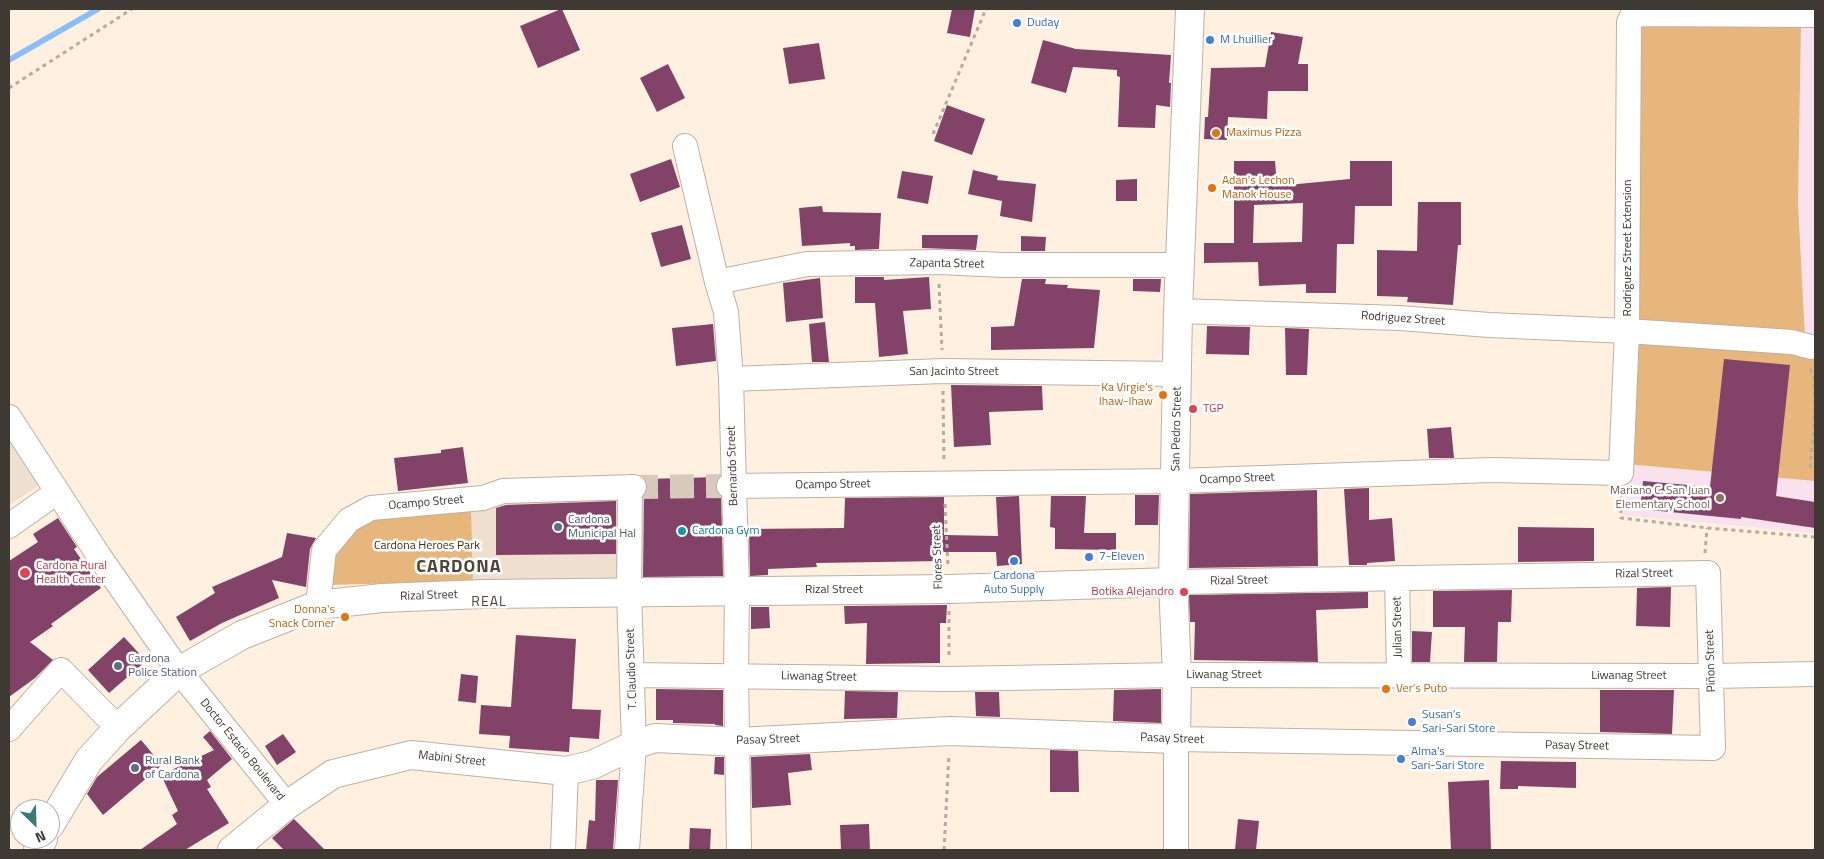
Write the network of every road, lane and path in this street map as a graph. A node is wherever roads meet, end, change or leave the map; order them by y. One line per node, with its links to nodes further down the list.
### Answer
1 (132, 9): 5 (path)
2 (988, 9): 6 (path)
3 (1190, 9): 9 (main road, San Pedro Street)
4 (1815, 15): 12 (street, Rodriguez Street Extension)
5 (9, 88)
6 (933, 134)
7 (686, 146): 10 (street, Bernardo Street)
8 (938, 262): 9 (street, Zapanta Street); 10 (street, Zapanta Street); 14 (path, Flores Street)
9 (1179, 265): 11 (main road, San Pedro Street)
10 (717, 282): 16 (street, Bernardo Street)
11 (1178, 310): 12 (street, Rodriguez Street); 15 (main road, San Pedro Street)
12 (1627, 331): 13 (street, Rodriguez Street); 19 (street, Rodriguez Street Extension)
13 (1810, 356): 18 (path)
14 (943, 371): 15 (street, San Jacinto Street); 16 (street, San Jacinto Street); 21 (path, Flores Street)
15 (1178, 374): 20 (main road, San Pedro Street)
16 (731, 380): 22 (street, Bernardo Street)
17 (9, 417): 24 (street, Doctor Estacio Boulevard)
18 (1810, 470)
19 (1621, 473): 20 (street, Ocampo Street)
20 (1176, 482): 21 (street, Ocampo Street); 30 (main road, San Pedro Street)
21 (944, 483): 22 (street, Ocampo Street); 31 (path, Flores Street)
22 (731, 486): 32 (street, Bernardo Street)
23 (632, 487): 33 (street, T. Claudio Street); 34 (street, Ocampo Street)
24 (57, 492): 26 (street); 35 (street, Doctor Estacio Boulevard)
25 (1621, 518): 27 (path)
26 (9, 526)
27 (1815, 537)
28 (1708, 574): 29 (street, Rizal Street); 41 (street, Piñon Street)
29 (1397, 578): 30 (street, Rizal Street); 39 (street, Julian Street)
30 (1173, 582): 31 (main road, Rizal Street); 38 (main road, San Pedro Street)
31 (949, 589): 32 (main road, Rizal Street); 42 (path, Flores Street)
32 (737, 590): 33 (main road, Rizal Street); 40 (street, Bernardo Street)
33 (629, 592): 34 (main road, Rizal Street); 37 (street, T. Claudio Street)
34 (318, 605): 35 (main road, Rizal Street)
35 (179, 671): 43 (main road, Rizal Street); 51 (street, Doctor Estacio Boulevard)
36 (1815, 674): 41 (street, Liwanag Street)
37 (632, 675): 40 (street, Liwanag Street); 48 (street, T. Claudio Street)
38 (1177, 675): 39 (street, Liwanag Street); 42 (street, Liwanag Street); 46 (main road, San Pedro Street)
39 (1398, 675): 41 (street, Liwanag Street)
40 (736, 676): 42 (street, Liwanag Street); 47 (street, Bernardo Street)
41 (1712, 676): 49 (street, Piñon Street)
42 (949, 679)
43 (118, 728): 44 (street); 52 (main road, Rizal Street)
44 (9, 730)
45 (950, 731): 46 (main road, Pasay Street); 47 (main road, Pasay Street); 57 (path)
46 (1176, 739): 49 (street, Pasay Street); 58 (street, San Pedro Street)
47 (738, 742): 48 (main road, Pasay Street); 56 (street, Bernardo Street)
48 (634, 745): 50 (main road, Mabini Street); 55 (street, T. Claudio Street)
49 (1713, 748)
50 (566, 770): 51 (main road, Mabini Street); 54 (street)
51 (287, 804): 53 (main road, Mabini Street)
52 (60, 809)
53 (232, 850)
54 (563, 850)
55 (627, 850)
56 (739, 850)
57 (944, 850)
58 (1176, 850)

